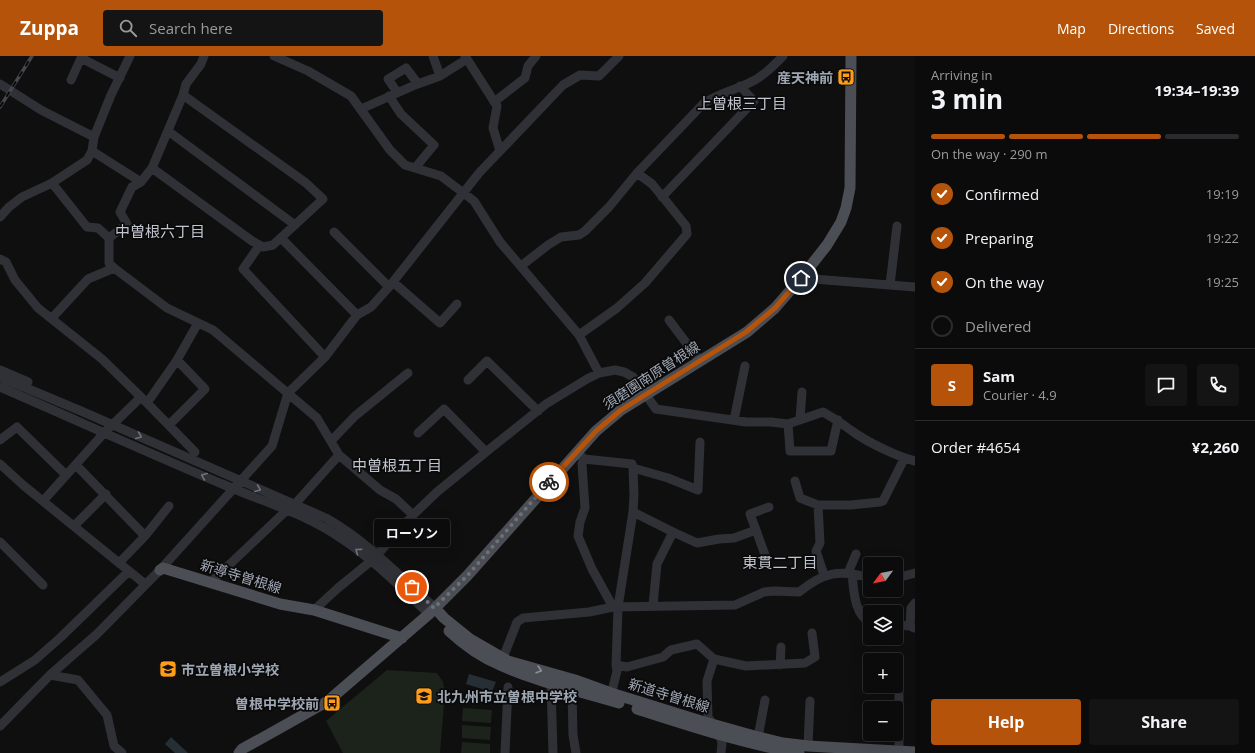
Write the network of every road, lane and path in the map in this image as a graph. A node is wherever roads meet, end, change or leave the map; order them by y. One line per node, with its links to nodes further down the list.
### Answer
1 (130, 56): 11 (street)
2 (204, 56): 17 (street)
3 (274, 56): 19 (street)
4 (433, 56): 10 (street)
5 (536, 56): 18 (street)
6 (618, 56): 23 (street)
7 (783, 56): 15 (street)
8 (851, 56): 41 (main road, 須磨園南原曽根線)
9 (466, 57): 10 (street); 18 (street)
10 (440, 76): 14 (street)
11 (120, 78): 12 (street); 21 (street)
12 (71, 80)
13 (0, 84): 21 (street)
14 (418, 84): 16 (street); 16 (street)
15 (740, 86): 26 (street); 30 (street)
16 (393, 94): 19 (street); 25 (street)
17 (183, 95): 20 (street); 32 (street)
18 (494, 102): 23 (street)
19 (361, 109): 25 (street)
20 (168, 131): 24 (street); 32 (street)
21 (94, 137): 22 (street)
22 (92, 151): 27 (street); 28 (street)
23 (500, 151): 29 (street)
24 (152, 168): 27 (street); 37 (street)
25 (415, 168): 29 (street)
26 (637, 173): 30 (street); 39 (street)
27 (141, 182): 35 (street)
28 (52, 183): 31 (street); 35 (street)
29 (464, 193): 39 (street); 42 (street)
30 (662, 197): 50 (street)
31 (0, 217)
32 (295, 225): 36 (street)
33 (897, 226): 43 (street)
34 (334, 232): 42 (street)
35 (109, 238): 40 (street)
36 (281, 238): 37 (street); 46 (street)
37 (259, 246): 51 (street)
38 (0, 259): 47 (street)
39 (521, 266): 50 (street)
40 (114, 268): 47 (street); 49 (street)
41 (801, 278): 43 (street); 53 (main road, 須磨園南原曽根線)
42 (391, 285): 45 (street); 46 (street)
43 (890, 285): 44 (street)
44 (915, 287)
45 (457, 304)
46 (358, 316): 51 (street)
47 (52, 318): 65 (street)
48 (669, 320): 53 (street)
49 (198, 323): 52 (street); 63 (street)
50 (579, 335): 57 (street)
51 (325, 357): 63 (street)
52 (177, 360): 65 (street); 74 (street)
53 (700, 361): 64 (main road, 須磨園南原曽根線)
54 (745, 366): 70 (street)
55 (0, 370): 66 (street)
56 (408, 373): 78 (street)
57 (599, 373): 64 (street); 67 (street)
58 (0, 377): 66 (street)
59 (468, 380): 67 (street)
60 (0, 387): 68 (street)
61 (802, 392): 69 (street)
62 (0, 393): 68 (street)
63 (288, 393): 78 (street); 90 (street)
64 (646, 395): 70 (street); 83 (main road, 須磨園南原曽根線)
65 (144, 400): 73 (street); 74 (street)
66 (82, 411): 73 (street)
67 (538, 411): 81 (street)
68 (73, 419): 75 (street)
69 (800, 419): 71 (street); 72 (street)
70 (734, 420): 72 (street)
71 (838, 420): 72 (street); 84 (street)
72 (788, 424)
73 (113, 425): 75 (street); 90 (street, one-way to 90)
74 (169, 425): 80 (street)
75 (104, 433): 87 (street); 92 (street, one-way to 75)
76 (418, 433): 81 (street)
77 (0, 440): 89 (street)
78 (331, 441): 82 (street)
79 (700, 442): 88 (street)
80 (195, 452)
81 (486, 452): 100 (street)
82 (339, 455): 97 (street); 100 (street)
83 (581, 455): 88 (street); 122 (street); 124 (main road, 須磨園南原曽根線)
84 (904, 459): 85 (street); 95 (street)
85 (915, 461)
86 (0, 464): 94 (street)
87 (76, 465): 89 (street); 93 (street)
88 (633, 468): 99 (street)
89 (66, 475): 94 (street)
90 (240, 481): 92 (street); 97 (street, one-way to 97)
91 (796, 481): 95 (street)
92 (233, 489): 97 (street); 110 (street)
93 (106, 494): 101 (street); 104 (street)
94 (43, 501): 101 (street)
95 (818, 505): 114 (street)
96 (169, 506): 104 (street)
97 (291, 507): 108 (street); 117 (street)
98 (769, 507): 102 (street)
99 (633, 512): 103 (street); 122 (street)
100 (413, 515): 108 (street)
101 (74, 526): 109 (street)
102 (756, 530): 103 (street); 107 (street)
103 (672, 532): 121 (street)
104 (145, 536): 109 (street)
105 (0, 542): 119 (street)
106 (856, 554): 113 (street)
107 (766, 555)
108 (375, 557): 123 (street); 124 (street)
109 (119, 563): 111 (street)
110 (160, 570): 117 (main road, 新導寺曽根線); 118 (street)
111 (129, 572): 118 (street); 135 (street)
112 (915, 573): 116 (street)
113 (850, 574): 114 (street); 115 (street); 125 (street)
114 (824, 575): 121 (street)
115 (863, 576)
116 (903, 576)
117 (210, 583): 123 (main road, 新導寺曽根線)
118 (145, 584): 134 (street)
119 (43, 585)
120 (915, 603): 126 (street)
121 (653, 606): 122 (street)
122 (616, 607): 130 (street); 132 (street)
123 (314, 610): 128 (main road)
124 (432, 611): 128 (main road, 須磨園南原曽根線); 130 (main road, 新道寺曽根線); 136 (main road, 新道寺曽根線)
125 (863, 618)
126 (912, 628)
127 (812, 633): 133 (street)
128 (402, 638): 151 (main road, 須磨園南原曽根線)
129 (781, 647): 133 (street)
130 (503, 658): 137 (main road, 新道寺曽根線, one-way to 137)
131 (714, 659): 132 (street); 133 (street); 143 (street)
132 (616, 665): 140 (street)
133 (780, 665)
134 (50, 675): 144 (street); 150 (street)
135 (1, 678)
136 (551, 684): 137 (main road, 新道寺曽根線); 153 (street)
137 (573, 685): 140 (main road, 新道寺曽根線); 154 (street)
138 (508, 687): 152 (street)
139 (899, 693): 148 (street)
140 (610, 697): 143 (main road, 新道寺曽根線); 145 (main road, 新道寺曽根線)
141 (765, 700): 146 (street)
142 (810, 701): 147 (street)
143 (714, 725): 145 (street); 146 (main road, 新道寺曽根線)
144 (0, 726)
145 (720, 736): 147 (main road, 新道寺曽根線); 155 (street)
146 (758, 737): 147 (main road, 新道寺曽根線)
147 (804, 750): 148 (main road, 新道寺曽根線)
148 (898, 752): 149 (main road, 新道寺曽根線)
149 (915, 752)
150 (122, 753)
151 (239, 753)
152 (505, 753)
153 (553, 753)
154 (576, 753)
155 (721, 753)

